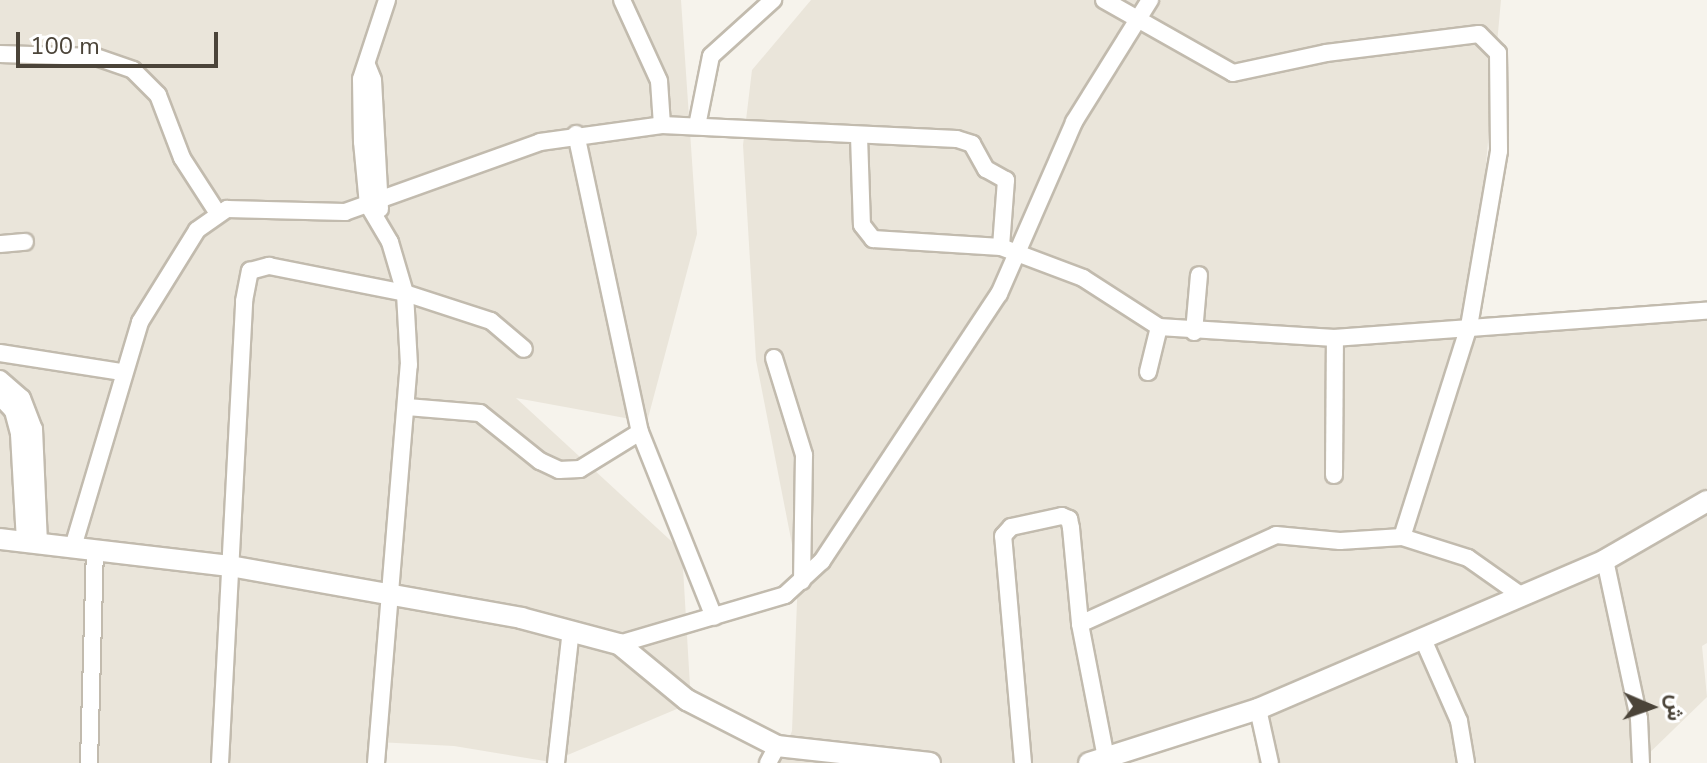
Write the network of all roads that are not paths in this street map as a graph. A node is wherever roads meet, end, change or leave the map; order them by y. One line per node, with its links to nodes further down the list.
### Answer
1 (387, 0): 12 (street)
2 (622, 0): 8 (street)
3 (773, 0): 9 (street)
4 (1104, 0): 6 (street)
5 (1150, 0): 6 (street)
6 (1137, 22): 17 (street); 21 (street)
7 (0, 54): 13 (street)
8 (662, 125): 9 (street); 10 (street)
9 (697, 126): 11 (street)
10 (576, 134): 12 (street); 33 (street)
11 (859, 136): 16 (street); 16 (street)
12 (374, 202): 13 (street); 19 (street)
13 (217, 212): 28 (street)
14 (25, 242): 15 (street)
15 (0, 244)
16 (1001, 247): 17 (street)
17 (1020, 254): 22 (street); 43 (street)
18 (1199, 275): 23 (street)
19 (405, 293): 25 (street); 32 (street); 42 (street)
20 (1707, 311): 21 (street)
21 (1469, 326): 24 (street); 36 (street)
22 (1159, 327): 23 (street); 29 (street)
23 (1194, 332): 24 (street)
24 (1335, 338): 34 (street)
25 (524, 349)
26 (0, 353): 28 (street)
27 (774, 358): 43 (street)
28 (121, 372): 39 (street)
29 (1148, 372)
30 (0, 379): 38 (street)
31 (0, 397): 38 (street)
32 (407, 407): 33 (street); 44 (street)
33 (640, 432): 46 (street)
34 (1334, 475)
35 (1707, 501): 41 (street)
36 (1402, 537): 45 (street); 47 (street)
37 (0, 539): 38 (street)
38 (32, 542): 39 (street)
39 (73, 547): 40 (street)
40 (95, 551): 42 (street); 55 (street)
41 (1605, 560): 45 (street); 63 (street)
42 (230, 566): 44 (street); 56 (street)
43 (802, 581): 46 (street)
44 (390, 591): 48 (street); 57 (street)
45 (1519, 594): 49 (street)
46 (714, 617): 50 (street)
47 (1080, 624): 54 (street); 60 (street)
48 (571, 630): 50 (street); 58 (street)
49 (1422, 637): 51 (street); 62 (street)
50 (619, 644): 52 (street)
51 (1258, 709): 54 (street); 61 (street)
52 (773, 754): 53 (street)
53 (847, 759): 59 (street)
54 (1098, 760)
55 (89, 763)
56 (220, 763)
57 (376, 763)
58 (556, 763)
59 (930, 763)
60 (1023, 763)
61 (1270, 763)
62 (1466, 763)
63 (1641, 763)

